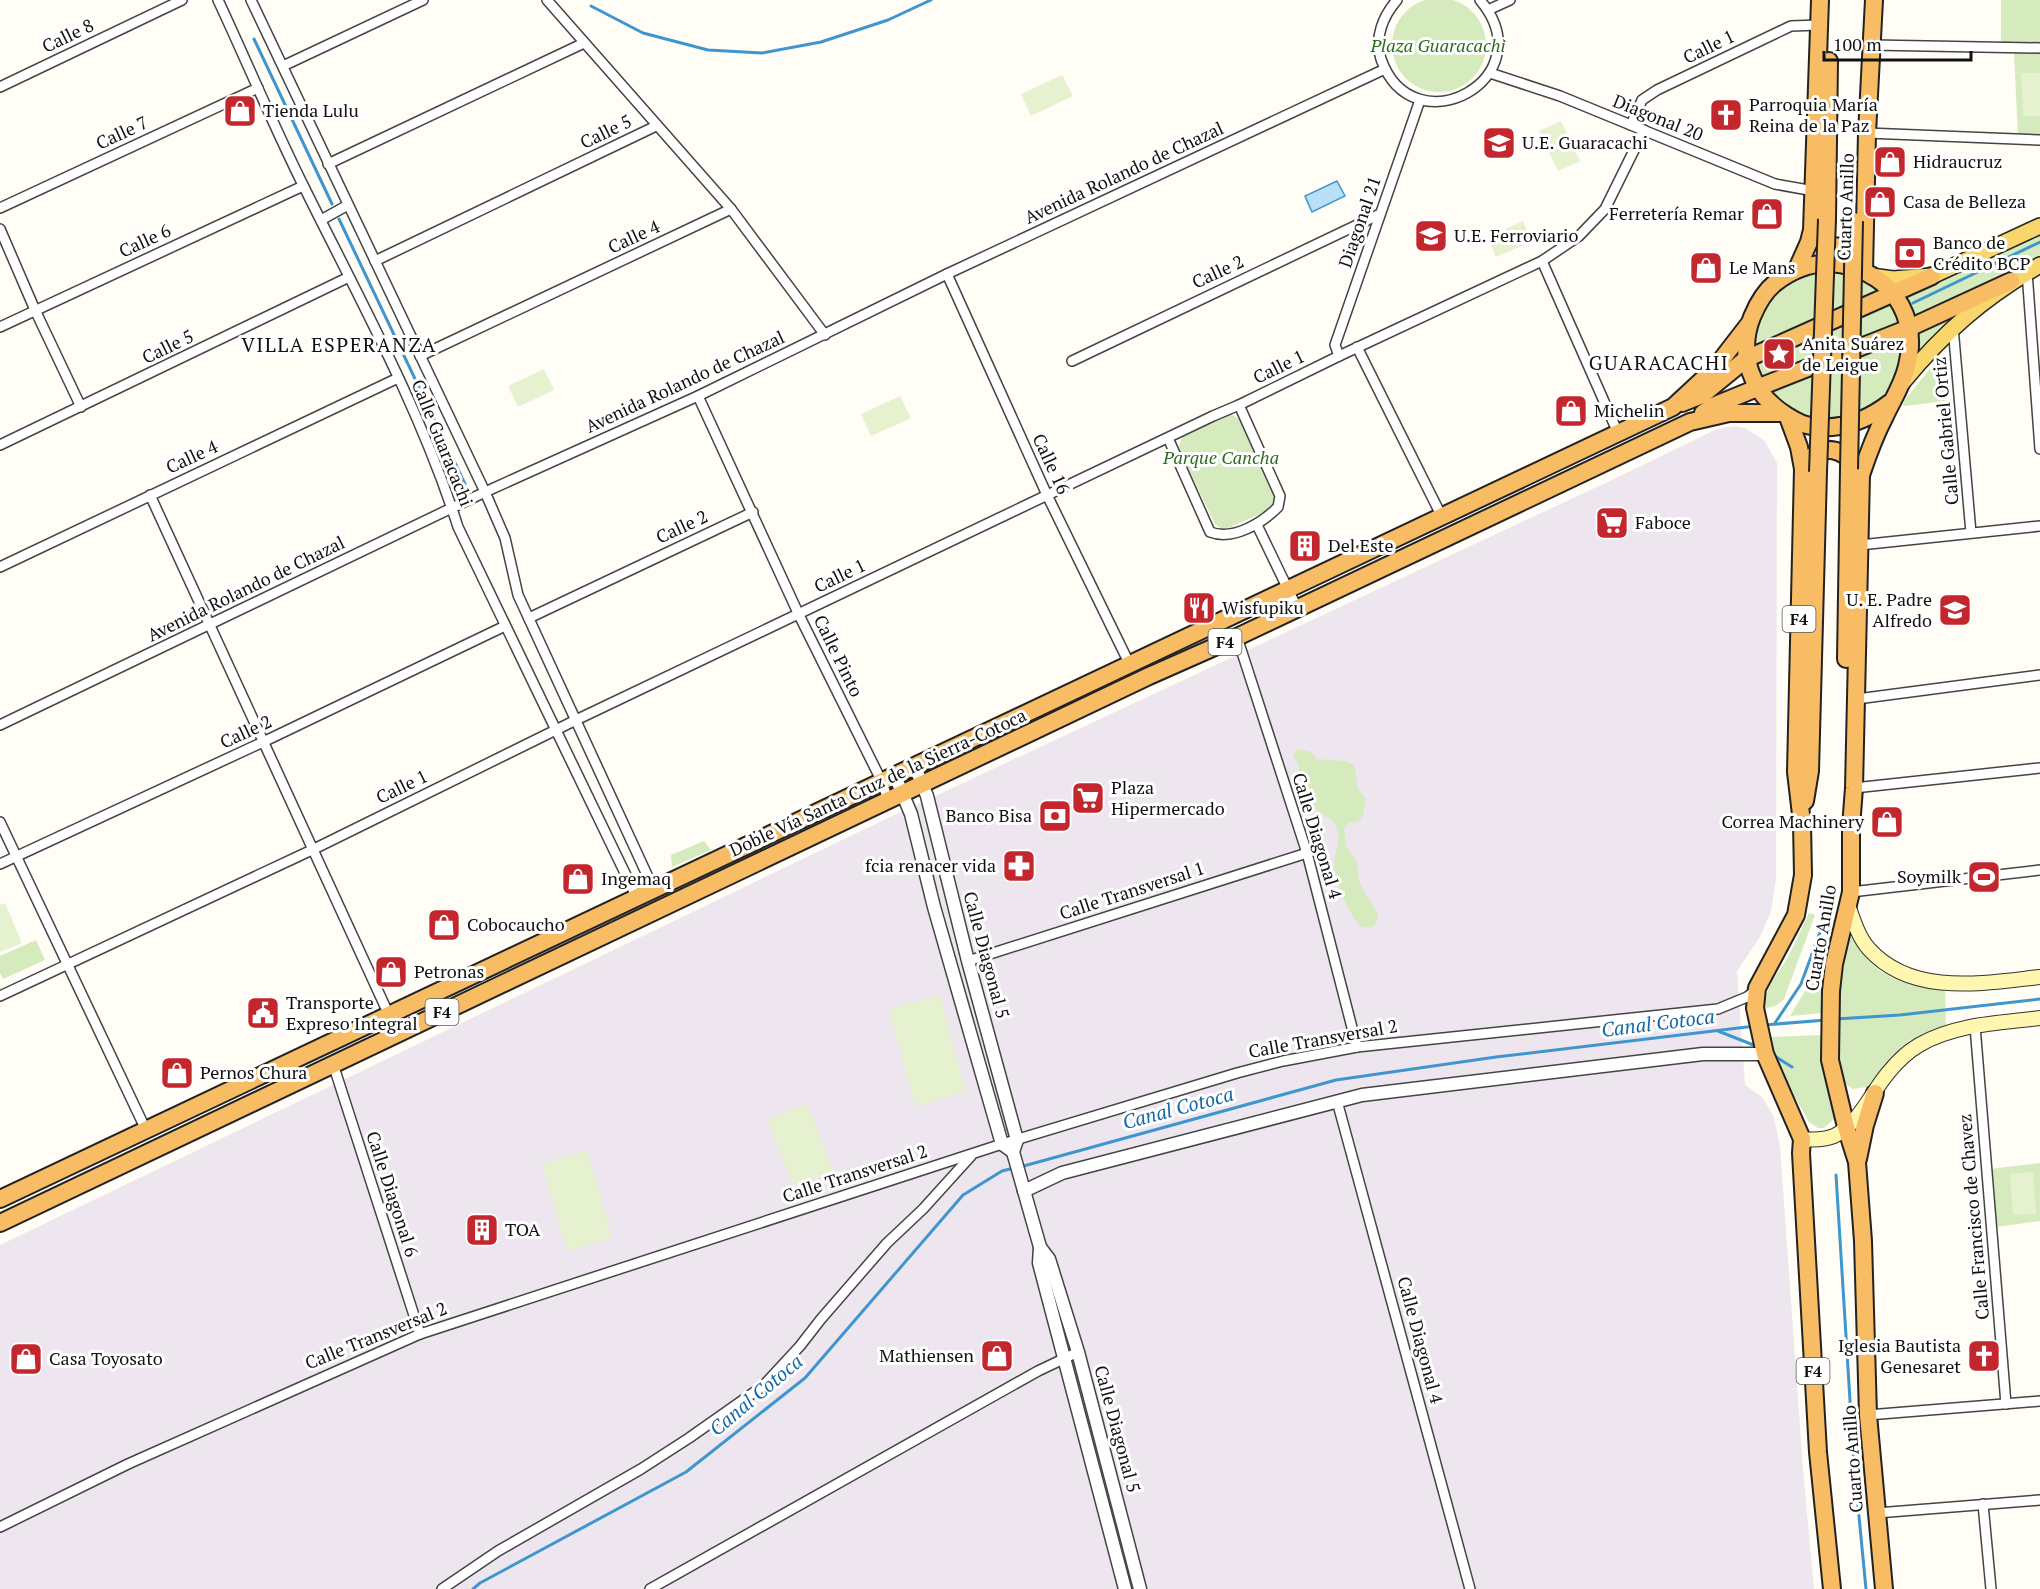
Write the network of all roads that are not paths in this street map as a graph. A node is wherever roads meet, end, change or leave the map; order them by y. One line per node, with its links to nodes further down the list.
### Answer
1 (182, 0): 21 (street, Calle 8)
2 (218, 0): 22 (street, Calle Guaracachi)
3 (251, 0): 18 (street, Calle Guaracachi)
4 (423, 0): 18 (street)
5 (547, 0): 15 (street)
6 (1397, 0): 19 (street)
7 (1480, 0): 13 (street)
8 (1510, 0): 13 (street)
9 (1820, 0): 14 (highway, Cuarto Anillo)
10 (1830, 0): 76 (highway, bridge)
11 (1863, 0): 37 (highway)
12 (1874, 0): 16 (highway, Cuarto Anillo)
13 (1488, 10): 20 (street)
14 (1820, 26): 24 (street, Calle 1); 31 (highway, Cuarto Anillo)
15 (584, 42): 25 (street); 29 (street)
16 (1872, 45): 17 (street); 27 (highway, Cuarto Anillo)
17 (2040, 48)
18 (283, 66): 29 (street, Calle Guaracachi)
19 (1385, 69): 23 (street); 46 (street, Avenida Rolando de Chazal)
20 (1490, 73): 23 (street); 24 (street, Diagonal 20)
21 (0, 87)
22 (258, 88): 30 (street, Calle Guaracachi); 33 (street, Calle 7)
23 (1420, 99): 35 (street, Diagonal 21)
24 (1631, 125): 26 (street, Diagonal 20)
25 (656, 126): 34 (street); 41 (street, Calle 5)
26 (1644, 130): 31 (street, Diagonal 20); 42 (street, Calle 1)
27 (1868, 133): 28 (street); 37 (highway, Cuarto Anillo)
28 (2040, 140)
29 (328, 164): 32 (street, Calle Guaracachi)
30 (303, 186): 36 (street, Calle Guaracachi); 51 (street, Calle 6)
31 (1814, 191): 40 (highway, Cuarto Anillo)
32 (348, 205): 36 (street); 41 (street, Calle Guaracachi)
33 (0, 208)
34 (731, 209): 56 (street); 58 (street, Calle 4)
35 (1380, 214): 59 (street, Diagonal 21); 61 (street, Calle 2)
36 (321, 220): 48 (street, Calle Guaracachi)
37 (1859, 221): 40 (highway); 45 (highway, Cuarto Anillo); 77 (highway, bridge)
38 (2040, 226): 47 (main road)
39 (0, 229): 51 (street)
40 (1812, 230): 44 (highway, Cuarto Anillo)
41 (375, 261): 58 (street, Calle Guaracachi)
42 (1542, 261): 57 (street, Calle 1); 72 (street)
43 (2034, 268): 49 (main road); 75 (street)
44 (1797, 269): 45 (highway, F4); 52 (highway, F4)
45 (1867, 273): 47 (main road); 50 (highway, F4)
46 (947, 274): 56 (street, Avenida Rolando de Chazal); 80 (street, Calle 16)
47 (1932, 276): 50 (highway)
48 (349, 277): 62 (street, Calle Guaracachi); 68 (street, Calle 5)
49 (2011, 281): 54 (main road); 55 (highway)
50 (1894, 294): 55 (highway, F4); 60 (highway)
51 (35, 310): 53 (street, Calle 6); 68 (street)
52 (1749, 324): 60 (highway, F4); 69 (highway, F4)
53 (0, 327)
54 (1953, 327): 63 (main road); 86 (street, Calle Gabriel Ortiz)
55 (1909, 328): 63 (highway, F4); 64 (highway)
56 (825, 335): 65 (street, Avenida Rolando de Chazal)
57 (1357, 347): 59 (street, Calle 1); 83 (street)
58 (420, 356): 78 (street, Calle Guaracachi)
59 (1339, 356): 67 (street, Calle 1)
60 (1746, 359): 64 (highway, F4); 69 (highway)
61 (1072, 361)
62 (398, 378): 79 (street, Calle 4); 81 (street, Calle Guaracachi)
63 (1900, 386): 66 (highway, F4)
64 (1757, 388): 70 (highway, F4); 71 (highway)
65 (698, 396): 78 (street, Avenida Rolando de Chazal); 82 (street, Calle Pinto)
66 (1891, 402): 70 (highway, F4); 77 (highway, Cuarto Anillo / F4)
67 (1239, 405): 73 (street, Calle 1); 84 (street)
68 (81, 407): 74 (street, Calle 5)
69 (1673, 407): 72 (highway, F4)
70 (1785, 415): 71 (highway, Doble Vía Santa Cruz de la Sierra-Cotoca / F4); 76 (highway, F4)
71 (1690, 422): 90 (highway, Doble Vía Santa Cruz de la Sierra-Cotoca / F4)
72 (1618, 433): 83 (highway, F4)
73 (1168, 438): 80 (street, Calle 1); 84 (street)
74 (0, 445)
75 (2040, 449)
76 (1811, 470): 77 (highway); 122 (highway, Cuarto Anillo / F4)
77 (1855, 472): 87 (highway, Cuarto Anillo / F4); 110 (highway)
78 (485, 492): 81 (street, Avenida Rolando de Chazal); 92 (street, Calle Guaracachi)
79 (150, 495): 88 (street, Calle 4); 93 (street)
80 (1047, 495): 91 (street, Calle 1); 96 (street, Calle 16)
81 (452, 508): 93 (street, Avenida Rolando de Chazal); 94 (street, Calle Guaracachi)
82 (753, 512): 91 (street, Calle Pinto); 92 (street, Calle 2)
83 (1442, 517): 89 (highway, F4)
84 (1257, 525): 89 (street)
85 (2040, 526): 86 (street)
86 (1971, 533): 87 (street)
87 (1860, 545): 98 (highway, Cuarto Anillo / F4)
88 (0, 567)
89 (1288, 590): 90 (street); 96 (highway, F4)
90 (1297, 608): 95 (highway, Doble Vía Santa Cruz de la Sierra-Cotoca / F4)
91 (799, 615): 99 (street, Calle 1); 105 (street, Calle Pinto)
92 (529, 618): 99 (street, Calle Guaracachi)
93 (212, 625): 100 (street, Avenida Rolando de Chazal); 102 (street)
94 (505, 626): 101 (street, Calle Guaracachi); 102 (street, Calle 2)
95 (1237, 637): 106 (highway, Doble Vía Santa Cruz de la Sierra-Cotoca / F4); 112 (street, Calle Diagonal 4)
96 (1130, 665): 103 (highway, Doble Vía Santa Cruz de la Sierra-Cotoca / F4)
97 (2040, 675): 98 (street)
98 (1857, 699): 107 (highway, Cuarto Anillo / F4)
99 (576, 720): 101 (street, Calle 1); 116 (street, Calle Guaracachi)
100 (0, 725)
101 (556, 730): 111 (street, Calle 1); 117 (street, Calle Guaracachi)
102 (263, 742): 111 (street); 113 (street, Calle 2)
103 (915, 767): 105 (highway, Doble Vía Santa Cruz de la Sierra-Cotoca / F4); 106 (street, Calle Diagonal 5)
104 (2040, 768): 107 (street)
105 (888, 779): 108 (street, Calle Diagonal 5); 116 (highway, Doble Vía Santa Cruz de la Sierra-Cotoca / F4)
106 (923, 784): 108 (highway, Doble Vía Santa Cruz de la Sierra-Cotoca / F4); 119 (street, Calle Diagonal 5)
107 (1854, 788): 110 (highway, Cuarto Anillo / F4)
108 (896, 797): 129 (highway, Doble Vía Santa Cruz de la Sierra-Cotoca / F4); 135 (street, Calle Diagonal 5)
109 (0, 822): 113 (street)
110 (1851, 828): 118 (highway, Cuarto Anillo / F4)
111 (315, 849): 120 (street, Calle 1); 124 (street)
112 (1307, 853): 119 (street, Calle Transversal 1); 127 (street, Calle Diagonal 4)
113 (17, 856): 114 (street, Calle 2); 120 (street)
114 (0, 864)
115 (2040, 870): 118 (street)
116 (654, 890): 117 (highway, Doble Vía Santa Cruz de la Sierra-Cotoca / F4)
117 (637, 898): 124 (highway, Doble Vía Santa Cruz de la Sierra-Cotoca / F4)
118 (1850, 900): 121 (main road); 132 (highway, Cuarto Anillo / F4)
119 (968, 961): 136 (street, Calle Diagonal 5)
120 (68, 964): 123 (street, Calle 1); 133 (street)
121 (2040, 977)
122 (1757, 988): 127 (street, Calle Transversal 2); 128 (highway, Cuarto Anillo / F4)
123 (0, 996)
124 (389, 1015): 133 (highway, Doble Vía Santa Cruz de la Sierra-Cotoca / F4)
125 (2040, 1018): 126 (main road)
126 (1975, 1026): 130 (main road); 147 (street, Calle Francisco de Chavez)
127 (1357, 1047): 136 (street, Calle Transversal 2)
128 (1765, 1054): 131 (street); 134 (highway, Cuarto Anillo / F4)
129 (333, 1064): 141 (highway, Doble Vía Santa Cruz de la Sierra-Cotoca / F4); 143 (street, Calle Diagonal 6)
130 (1875, 1093): 132 (main road); 138 (highway)
131 (1337, 1101): 139 (street); 161 (street, Calle Diagonal 4)
132 (1846, 1127): 134 (main road); 138 (highway, Cuarto Anillo / F4)
133 (146, 1130): 140 (highway, Doble Vía Santa Cruz de la Sierra-Cotoca / F4)
134 (1802, 1139): 162 (highway, Cuarto Anillo / F4)
135 (1002, 1144): 136 (street); 137 (street, Calle Transversal 2)
136 (1014, 1149): 139 (street, Calle Diagonal 5)
137 (973, 1154): 143 (street, Calle Transversal 2); 157 (street)
138 (1857, 1162): 148 (highway, Cuarto Anillo / F4)
139 (1024, 1191): 142 (street, Calle Diagonal 5)
140 (0, 1199)
141 (0, 1222)
142 (1040, 1248): 144 (street, Calle Diagonal 5); 145 (street, Calle Diagonal 5)
143 (420, 1334): 155 (street, Calle Transversal 2)
144 (1078, 1352): 145 (street); 149 (street, Calle Diagonal 5)
145 (1063, 1358): 150 (street, Calle Diagonal 5); 158 (street)
146 (2040, 1401): 147 (street)
147 (2006, 1404): 148 (street)
148 (1868, 1414): 153 (highway, Cuarto Anillo / F4)
149 (1106, 1455): 150 (street); 154 (street, Calle Diagonal 5)
150 (1091, 1459): 156 (street, Calle Diagonal 5)
151 (2040, 1500): 152 (street)
152 (1983, 1504): 153 (street); 164 (street)
153 (1877, 1513): 163 (highway, Cuarto Anillo / F4)
154 (1123, 1524): 156 (street); 160 (street, Calle Diagonal 5)
155 (0, 1527)
156 (1109, 1528): 159 (street, Calle Diagonal 5)
157 (442, 1589)
158 (650, 1589)
159 (1125, 1589)
160 (1140, 1589)
161 (1470, 1589)
162 (1832, 1589)
163 (1884, 1589)
164 (1991, 1589)

